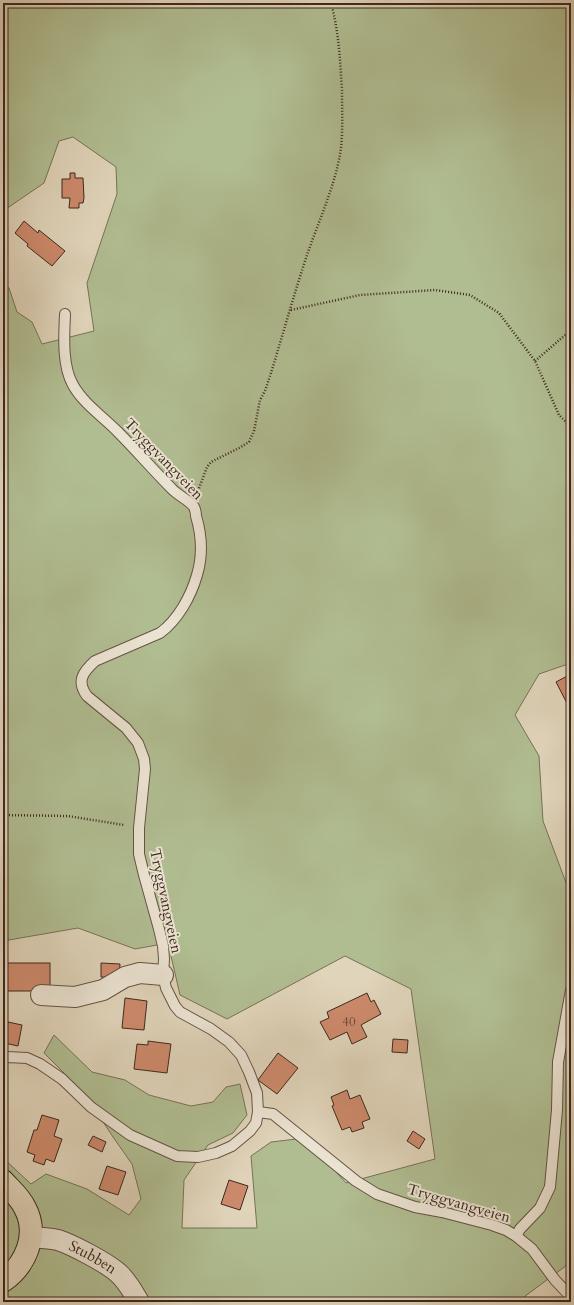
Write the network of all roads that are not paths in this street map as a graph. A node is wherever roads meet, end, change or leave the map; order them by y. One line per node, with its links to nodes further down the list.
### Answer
1 (65, 314): 2 (lane, Tryggvangveien)
2 (164, 975): 4 (street); 6 (lane, Tryggvangveien)
3 (571, 990): 8 (lane, Tryggvangveien)
4 (40, 995)
5 (3, 1059): 6 (lane, Tryggvangveien)
6 (258, 1112): 8 (lane, Tryggvangveien)
7 (3, 1182): 9 (main road)
8 (516, 1236): 11 (lane)
9 (30, 1237): 10 (main road); 12 (street, Stubben)
10 (3, 1281)
11 (571, 1296)
12 (139, 1302)

